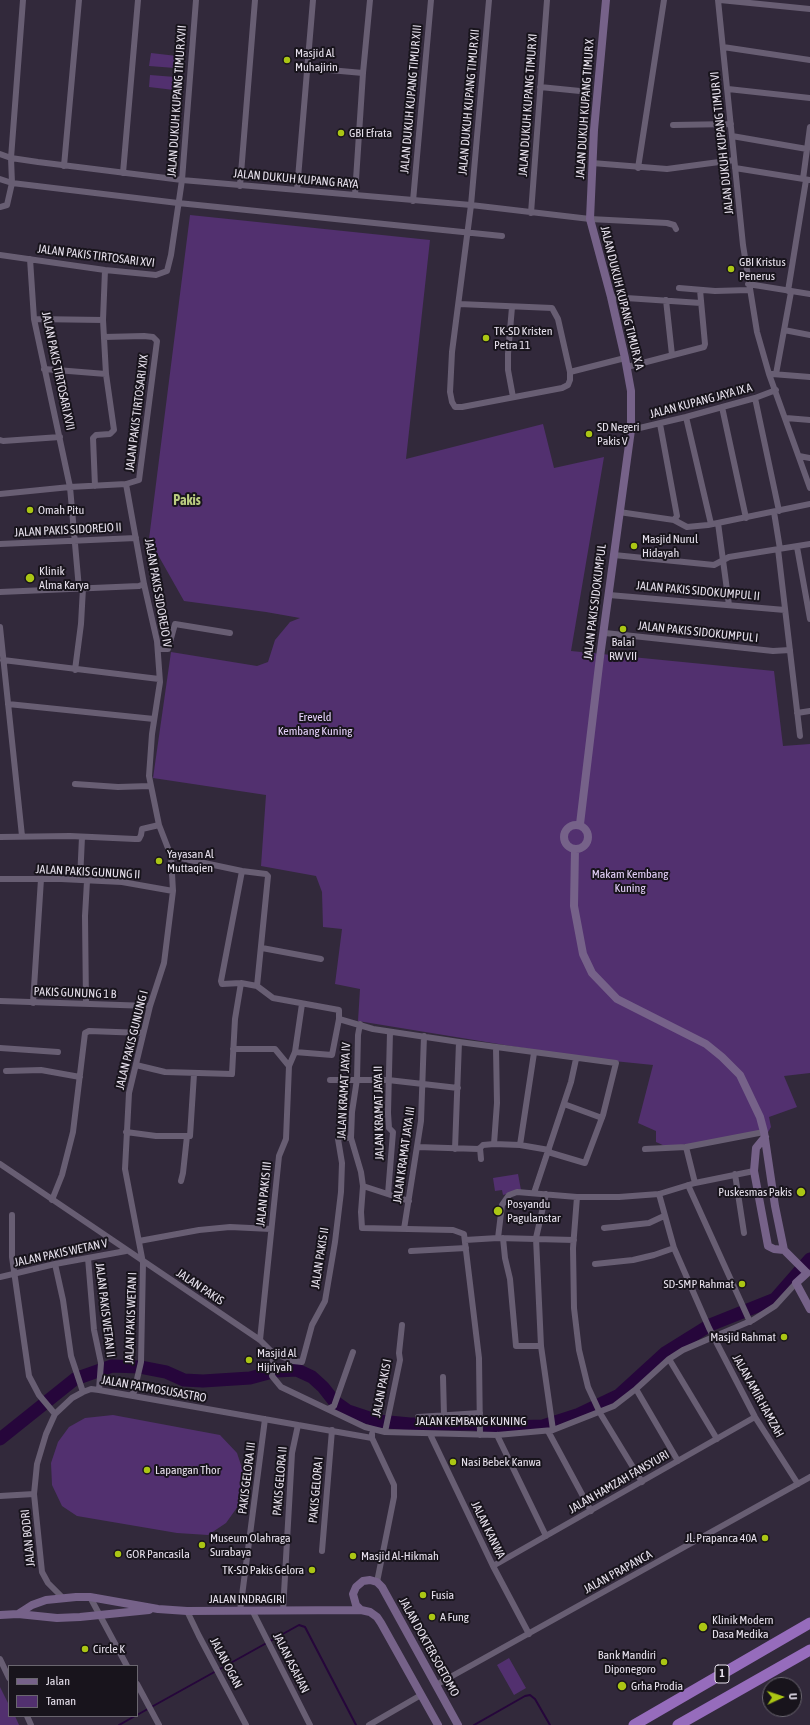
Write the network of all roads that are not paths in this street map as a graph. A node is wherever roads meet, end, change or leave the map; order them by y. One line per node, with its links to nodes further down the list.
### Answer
1 (23, 0): 29 (street)
2 (79, 0): 32 (street)
3 (138, 0): 35 (street)
4 (196, 0): 38 (street, JALAN DUKUH KUPANG TIMUR XVII)
5 (255, 0): 40 (street)
6 (313, 0): 17 (street)
7 (370, 0): 18 (street)
8 (431, 0): 43 (street, JALAN DUKUH KUPANG TIMUR XIII)
9 (489, 0): 45 (street, JALAN DUKUH KUPANG TIMUR XII)
10 (547, 0): 19 (street, JALAN DUKUH KUPANG TIMUR XI)
11 (606, 0): 31 (street, JALAN DUKUH KUPANG TIMUR X)
12 (664, 0): 33 (street)
13 (719, 0): 14 (street); 15 (street, JALAN DUKUH KUPANG TIMUR VI)
14 (810, 9)
15 (723, 47): 16 (street); 20 (street, JALAN DUKUH KUPANG TIMUR VI)
16 (810, 60)
17 (307, 68): 18 (street); 41 (street)
18 (363, 73): 42 (street)
19 (540, 87): 21 (street); 47 (street, JALAN DUKUH KUPANG TIMUR XI)
20 (728, 89): 22 (street); 23 (street, JALAN DUKUH KUPANG TIMUR VI)
21 (580, 91)
22 (810, 98)
23 (731, 124): 24 (street); 26 (street, JALAN DUKUH KUPANG TIMUR VI)
24 (673, 125)
25 (810, 127): 27 (street)
26 (732, 136): 27 (street); 30 (street, JALAN DUKUH KUPANG TIMUR VI)
27 (807, 149): 37 (street)
28 (0, 154): 29 (street, JALAN DUKUH KUPANG RAYA)
29 (11, 158): 32 (street, JALAN DUKUH KUPANG RAYA); 39 (street)
30 (734, 160): 33 (street); 34 (street, JALAN DUKUH KUPANG TIMUR VI)
31 (592, 163): 33 (street); 48 (street, JALAN DUKUH KUPANG TIMUR X)
32 (64, 166): 35 (street, JALAN DUKUH KUPANG RAYA)
33 (638, 168)
34 (735, 168): 37 (street); 55 (street, JALAN DUKUH KUPANG TIMUR VI)
35 (123, 173): 38 (street, JALAN DUKUH KUPANG RAYA)
36 (0, 179): 39 (street)
37 (806, 179): 58 (street)
38 (182, 180): 40 (street, JALAN DUKUH KUPANG RAYA); 44 (street, JALAN DUKUH KUPANG TIMUR XVII)
39 (12, 183): 44 (street); 46 (street)
40 (240, 186): 41 (street, JALAN DUKUH KUPANG RAYA)
41 (297, 190): 42 (street, JALAN DUKUH KUPANG RAYA)
42 (355, 195): 43 (street, JALAN DUKUH KUPANG RAYA)
43 (413, 201): 45 (street, JALAN DUKUH KUPANG RAYA)
44 (178, 203): 50 (street); 54 (street, JALAN PAKIS TIRTOSARI XVI)
45 (471, 205): 47 (street, JALAN DUKUH KUPANG RAYA); 50 (street, JALAN DUKUH KUPANG TIMUR XII)
46 (0, 207)
47 (531, 213): 48 (street, JALAN DUKUH KUPANG RAYA)
48 (590, 219): 49 (street, JALAN DUKUH KUPANG RAYA); 60 (street, JALAN DUKUH KUPANG TIMUR X A)
49 (676, 229)
50 (468, 234): 51 (street); 63 (street, JALAN DUKUH KUPANG TIMUR XII)
51 (502, 236)
52 (0, 255): 53 (street, JALAN PAKIS TIRTOSARI XVI)
53 (30, 259): 54 (street, JALAN PAKIS TIRTOSARI XVI); 65 (street, JALAN PAKIS TIRTOSARI XVII)
54 (105, 270): 66 (street)
55 (749, 287): 57 (street); 58 (street); 76 (street, JALAN DUKUH KUPANG TIMUR VI)
56 (679, 288): 57 (street)
57 (700, 290): 62 (street)
58 (790, 291): 59 (street); 67 (street)
59 (810, 294)
60 (611, 297): 61 (street); 71 (street, JALAN DUKUH KUPANG TIMUR X A)
61 (666, 300): 62 (street); 70 (street)
62 (701, 303): 70 (street)
63 (459, 304): 64 (street); 80 (street, JALAN DUKUH KUPANG TIMUR XII)
64 (512, 307): 74 (street); 80 (street)
65 (34, 319): 66 (street); 73 (street, JALAN PAKIS TIRTOSARI XVII)
66 (103, 320): 69 (street)
67 (784, 330): 68 (street); 76 (street)
68 (810, 335)
69 (104, 337): 75 (street); 92 (street, JALAN PAKIS TIRTOSARI XIX)
70 (672, 356): 72 (street)
71 (625, 358): 72 (street, JALAN DUKUH KUPANG TIMUR X A); 74 (street)
72 (627, 367): 78 (street, JALAN DUKUH KUPANG TIMUR X A)
73 (44, 369): 75 (street); 88 (street, JALAN PAKIS TIRTOSARI XVII)
74 (570, 372): 80 (street)
75 (106, 374): 93 (street)
76 (773, 374): 77 (street); 79 (street, JALAN DUKUH KUPANG TIMUR VI)
77 (810, 377)
78 (630, 382): 87 (street, JALAN PAKIS SIDOKUMPUL)
79 (776, 390): 81 (street, JALAN KUPANG JAYA IX A); 84 (street, JALAN DUKUH KUPANG TIMUR VI)
80 (513, 397)
81 (755, 398): 82 (street, JALAN KUPANG JAYA IX A); 99 (street)
82 (722, 407): 83 (street, JALAN KUPANG JAYA IX A); 100 (street)
83 (686, 417): 86 (street, JALAN KUPANG JAYA IX A); 103 (street)
84 (786, 418): 85 (street); 90 (street, JALAN DUKUH KUPANG TIMUR VI)
85 (810, 420)
86 (660, 424): 87 (street, JALAN KUPANG JAYA IX A); 101 (street)
87 (631, 430): 98 (street, JALAN PAKIS SIDOKUMPUL)
88 (60, 437): 89 (street); 94 (street, JALAN PAKIS TIRTOSARI XVII)
89 (0, 440)
90 (799, 456): 91 (street); 95 (street, JALAN DUKUH KUPANG TIMUR VI)
91 (810, 458)
92 (126, 484): 93 (street); 104 (street, JALAN PAKIS SIDOREJO IV)
93 (95, 486): 94 (street)
94 (70, 487): 96 (street); 105 (street, JALAN PAKIS TIRTOSARI XVII)
95 (810, 488)
96 (0, 494)
97 (810, 504): 99 (street)
98 (619, 512): 101 (street); 110 (street, JALAN PAKIS SIDOKUMPUL)
99 (776, 512): 100 (street); 109 (street)
100 (746, 518): 102 (street)
101 (674, 520): 103 (street)
102 (718, 523): 103 (street); 111 (street)
103 (711, 524)
104 (136, 538): 105 (street, JALAN PAKIS SIDOREJO II); 112 (street, JALAN PAKIS SIDOREJO IV)
105 (76, 540): 106 (street, JALAN PAKIS SIDOREJO II); 113 (street, JALAN PAKIS TIRTOSARI XVII)
106 (0, 544)
107 (810, 544): 108 (street)
108 (797, 547): 109 (street); 118 (street)
109 (779, 549): 111 (street); 117 (street)
110 (614, 555): 111 (street); 115 (street, JALAN PAKIS SIDOKUMPUL)
111 (723, 559): 116 (street)
112 (144, 584): 113 (street); 122 (street, JALAN PAKIS SIDOREJO IV)
113 (81, 588): 114 (street); 125 (street, JALAN PAKIS TIRTOSARI XVII)
114 (0, 592)
115 (609, 595): 116 (street, JALAN PAKIS SIDOKUMPUL II); 121 (street, JALAN PAKIS SIDOKUMPUL)
116 (729, 605): 117 (street, JALAN PAKIS SIDOKUMPUL II)
117 (785, 610): 123 (street)
118 (810, 620)
119 (0, 627): 124 (street)
120 (230, 633): 122 (street)
121 (604, 633): 123 (street, JALAN PAKIS SIDOKUMPUL I); 134 (street, JALAN PAKIS SIDOKUMPUL)
122 (158, 649): 126 (street, JALAN PAKIS SIDOREJO IV)
123 (790, 650): 129 (street)
124 (2, 656): 125 (street); 127 (street)
125 (75, 670): 126 (street)
126 (160, 679): 130 (street, JALAN PAKIS SIDOREJO IV)
127 (8, 704): 130 (street); 136 (street)
128 (810, 712): 129 (street)
129 (797, 713): 131 (street)
130 (154, 719): 133 (street, JALAN PAKIS SIDOREJO IV)
131 (800, 736)
132 (75, 784): 133 (street)
133 (150, 786): 135 (street, JALAN PAKIS SIDOREJO IV)
134 (580, 824): 139 (street); 139 (street)
135 (159, 825): 138 (street); 140 (street, JALAN PAKIS GUNUNG I)
136 (22, 836): 137 (street); 138 (street)
137 (0, 837)
138 (82, 837): 144 (street)
139 (575, 849): 182 (street)
140 (171, 856): 141 (street); 146 (street, JALAN PAKIS GUNUNG I)
141 (242, 871): 147 (street); 149 (street)
142 (0, 879): 143 (street, JALAN PAKIS GUNUNG II)
143 (41, 879): 144 (street, JALAN PAKIS GUNUNG II); 152 (street)
144 (80, 880): 145 (street, JALAN PAKIS GUNUNG II)
145 (87, 881): 146 (street, JALAN PAKIS GUNUNG II); 153 (street)
146 (173, 891): 155 (street, JALAN PAKIS GUNUNG I)
147 (262, 948): 148 (street); 150 (street)
148 (321, 959)
149 (241, 983): 150 (street); 164 (street)
150 (257, 986): 154 (street)
151 (0, 1001): 152 (street, PAKIS GUNUNG 1 B)
152 (33, 1002): 153 (street, PAKIS GUNUNG 1 B)
153 (86, 1004): 155 (street, PAKIS GUNUNG 1 B)
154 (302, 1004): 156 (street); 166 (street, JALAN PAKIS III)
155 (150, 1006): 159 (street, JALAN PAKIS GUNUNG I)
156 (339, 1019): 157 (street); 166 (street)
157 (360, 1024): 158 (street); 174 (street, JALAN KRAMAT JAYA IV)
158 (390, 1032): 160 (street); 176 (street, JALAN KRAMAT JAYA II)
159 (144, 1033): 169 (street, JALAN PAKIS GUNUNG I); 173 (street)
160 (424, 1036): 161 (street); 177 (street, JALAN KRAMAT JAYA III)
161 (459, 1042): 163 (street); 178 (street)
162 (0, 1048): 165 (street)
163 (496, 1048): 167 (street); 185 (street)
164 (233, 1049): 170 (street); 172 (street)
165 (58, 1052)
166 (295, 1052): 170 (street, JALAN PAKIS III)
167 (534, 1053): 168 (street); 186 (street)
168 (576, 1059): 179 (street); 180 (street)
169 (136, 1065): 172 (street); 181 (street, JALAN PAKIS GUNUNG I)
170 (290, 1066): 213 (street, JALAN PAKIS III)
171 (6, 1071): 173 (street)
172 (194, 1074): 183 (street)
173 (80, 1077): 206 (street)
174 (356, 1079): 175 (street); 176 (street); 184 (street, JALAN KRAMAT JAYA IV)
175 (330, 1080)
176 (388, 1080): 177 (street); 202 (street, JALAN KRAMAT JAYA II)
177 (422, 1084): 178 (street); 187 (street, JALAN KRAMAT JAYA III)
178 (458, 1088): 190 (street)
179 (564, 1104): 180 (street); 192 (street)
180 (602, 1118): 192 (street)
181 (126, 1132): 183 (street); 218 (street, JALAN PAKIS GUNUNG I)
182 (765, 1135): 188 (street); 195 (street); 208 (street)
183 (187, 1136): 197 (street)
184 (351, 1138): 200 (street, JALAN KRAMAT JAYA IV); 241 (street, JALAN PAKIS II)
185 (494, 1144): 186 (street); 189 (street)
186 (520, 1145): 192 (street)
187 (417, 1147): 190 (street); 207 (street, JALAN KRAMAT JAYA III)
188 (686, 1147): 191 (street); 198 (street)
189 (480, 1148): 190 (street); 193 (street)
190 (455, 1149)
191 (645, 1149)
192 (549, 1151): 201 (street)
193 (481, 1159)
194 (0, 1164): 206 (street, JALAN PAKIS)
195 (754, 1171): 196 (street); 209 (street)
196 (735, 1174): 198 (street); 215 (street)
197 (181, 1181)
198 (695, 1183): 199 (street)
199 (688, 1185): 204 (street); 235 (street)
200 (363, 1186): 202 (street); 214 (street, JALAN KRAMAT JAYA IV)
201 (534, 1193): 203 (street); 216 (street)
202 (388, 1194): 207 (street)
203 (546, 1194): 205 (street); 217 (street)
204 (659, 1194): 205 (street); 211 (street, JALAN AMIR HAMZAH)
205 (577, 1197): 220 (street)
206 (52, 1200): 224 (street, JALAN PAKIS)
207 (409, 1201): 214 (street, JALAN KRAMAT JAYA III)
208 (775, 1206): 209 (street); 223 (street)
209 (761, 1209): 223 (street)
210 (12, 1215): 231 (street)
211 (664, 1216): 212 (street); 222 (street, JALAN AMIR HAMZAH)
212 (604, 1228)
213 (271, 1229): 218 (street); 238 (street, JALAN PAKIS III)
214 (404, 1229): 219 (street)
215 (744, 1233)
216 (500, 1238): 217 (street); 219 (street); 239 (street)
217 (536, 1238): 220 (street); 239 (street)
218 (139, 1240): 227 (street, JALAN PAKIS GUNUNG I)
219 (465, 1240): 221 (street)
220 (574, 1240): 248 (street)
221 (466, 1248): 225 (street); 252 (street)
222 (674, 1248): 229 (street); 237 (street, JALAN AMIR HAMZAH)
223 (784, 1250): 230 (street)
224 (126, 1251): 226 (street, JALAN PAKIS WETAN V); 227 (street, JALAN PAKIS)
225 (411, 1251)
226 (88, 1258): 228 (street, JALAN PAKIS WETAN V); 245 (street, JALAN PAKIS WETAN II)
227 (143, 1262): 238 (street, JALAN PAKIS); 247 (street, JALAN PAKIS WETAN I)
228 (55, 1264): 231 (street, JALAN PAKIS WETAN V); 246 (street)
229 (595, 1264)
230 (805, 1269): 233 (street, JALAN KEMBANG KUNING)
231 (15, 1274): 232 (street, JALAN PAKIS WETAN V); 250 (street)
232 (0, 1277)
233 (796, 1283): 234 (street); 235 (street, JALAN KEMBANG KUNING)
234 (810, 1309)
235 (748, 1319): 237 (street, JALAN KEMBANG KUNING)
236 (402, 1325): 260 (street, JALAN PAKIS I)
237 (714, 1337): 242 (street, JALAN KEMBANG KUNING); 254 (street, JALAN AMIR HAMZAH)
238 (260, 1340): 241 (street, JALAN PAKIS)
239 (541, 1346): 257 (street)
240 (353, 1352): 249 (street)
241 (273, 1353): 249 (street)
242 (669, 1359): 244 (street, JALAN KEMBANG KUNING); 265 (street)
243 (443, 1378): 251 (street)
244 (636, 1389): 248 (street, JALAN KEMBANG KUNING); 266 (street)
245 (99, 1390): 246 (street, JALAN PATMOSUSASTRO); 247 (street, JALAN PATMOSUSASTRO)
246 (83, 1392): 250 (street, JALAN PATMOSUSASTRO)
247 (130, 1396): 255 (street, JALAN PATMOSUSASTRO)
248 (598, 1407): 257 (street, JALAN KEMBANG KUNING); 268 (street)
249 (328, 1410): 259 (street)
250 (55, 1414): 270 (street, JALAN PATMOSUSASTRO)
251 (444, 1415): 252 (street); 253 (street)
252 (480, 1416): 261 (street)
253 (418, 1417)
254 (755, 1417): 265 (street, JALAN HAMZAH FANSYURI); 269 (street, JALAN AMIR HAMZAH)
255 (266, 1419): 256 (street, JALAN PATMOSUSASTRO); 283 (street, PAKIS GELORA III)
256 (298, 1425): 258 (street, JALAN PATMOSUSASTRO); 284 (street, PAKIS GELORA II)
257 (551, 1429): 263 (street, JALAN KEMBANG KUNING); 272 (street)
258 (332, 1430): 264 (street, JALAN PATMOSUSASTRO); 274 (street, PAKIS GELORA I)
259 (372, 1430): 260 (street, JALAN KEMBANG KUNING); 264 (street)
260 (385, 1432): 262 (street, JALAN KEMBANG KUNING)
261 (480, 1432): 262 (street, JALAN KEMBANG KUNING); 263 (street, JALAN KEMBANG KUNING)
262 (430, 1434): 275 (street, JALAN KANWA)
263 (497, 1435): 273 (street)
264 (372, 1438): 276 (street)
265 (717, 1439): 266 (street, JALAN HAMZAH FANSYURI)
266 (678, 1462): 268 (street, JALAN HAMZAH FANSYURI)
267 (810, 1477): 269 (street, JALAN PRAPANCA)
268 (642, 1482): 272 (street, JALAN HAMZAH FANSYURI)
269 (798, 1484): 291 (street, JALAN PRAPANCA)
270 (34, 1494): 271 (street); 277 (street, JALAN BODRI)
271 (0, 1496)
272 (591, 1511): 273 (street, JALAN HAMZAH FANSYURI)
273 (546, 1536): 275 (street, JALAN HAMZAH FANSYURI)
274 (322, 1551)
275 (493, 1566): 291 (street, JALAN KANWA)
276 (376, 1582): 279 (street); 296 (street, JALAN DOKTER SOETOMO)
277 (62, 1597): 278 (street, JALAN INDRAGIRI); 287 (street, JALAN INDRAGIRI)
278 (90, 1597): 280 (street, JALAN INDRAGIRI); 289 (street)
279 (354, 1600): 281 (street); 285 (street)
280 (158, 1609): 282 (street, JALAN INDRAGIRI); 289 (street, JALAN INDRAGIRI)
281 (361, 1610): 285 (street, JALAN INDRAGIRI); 298 (street)
282 (187, 1611): 283 (street, JALAN INDRAGIRI); 300 (street, JALAN OGAN)
283 (240, 1611): 286 (street, JALAN INDRAGIRI)
284 (283, 1611): 285 (street, JALAN INDRAGIRI); 286 (street, JALAN INDRAGIRI)
285 (337, 1611)
286 (253, 1612): 301 (street, JALAN ASAHAN)
287 (18, 1614): 288 (street, JALAN INDRAGIRI); 289 (street, JALAN INDRAGIRI)
288 (0, 1615)
289 (101, 1616): 294 (street)
290 (810, 1623): 305 (highway, 1)
291 (530, 1634): 296 (street, JALAN PRAPANCA)
292 (810, 1650): 306 (highway, 1)
293 (0, 1659): 295 (street)
294 (127, 1665)
295 (8, 1676)
296 (436, 1685): 304 (street, JALAN DOKTER SOETOMO)
297 (138, 1686): 299 (street)
298 (421, 1694): 302 (street); 303 (street)
299 (159, 1725)
300 (246, 1725)
301 (310, 1725)
302 (370, 1725)
303 (438, 1725)
304 (458, 1725)
305 (634, 1725)
306 (678, 1725)

